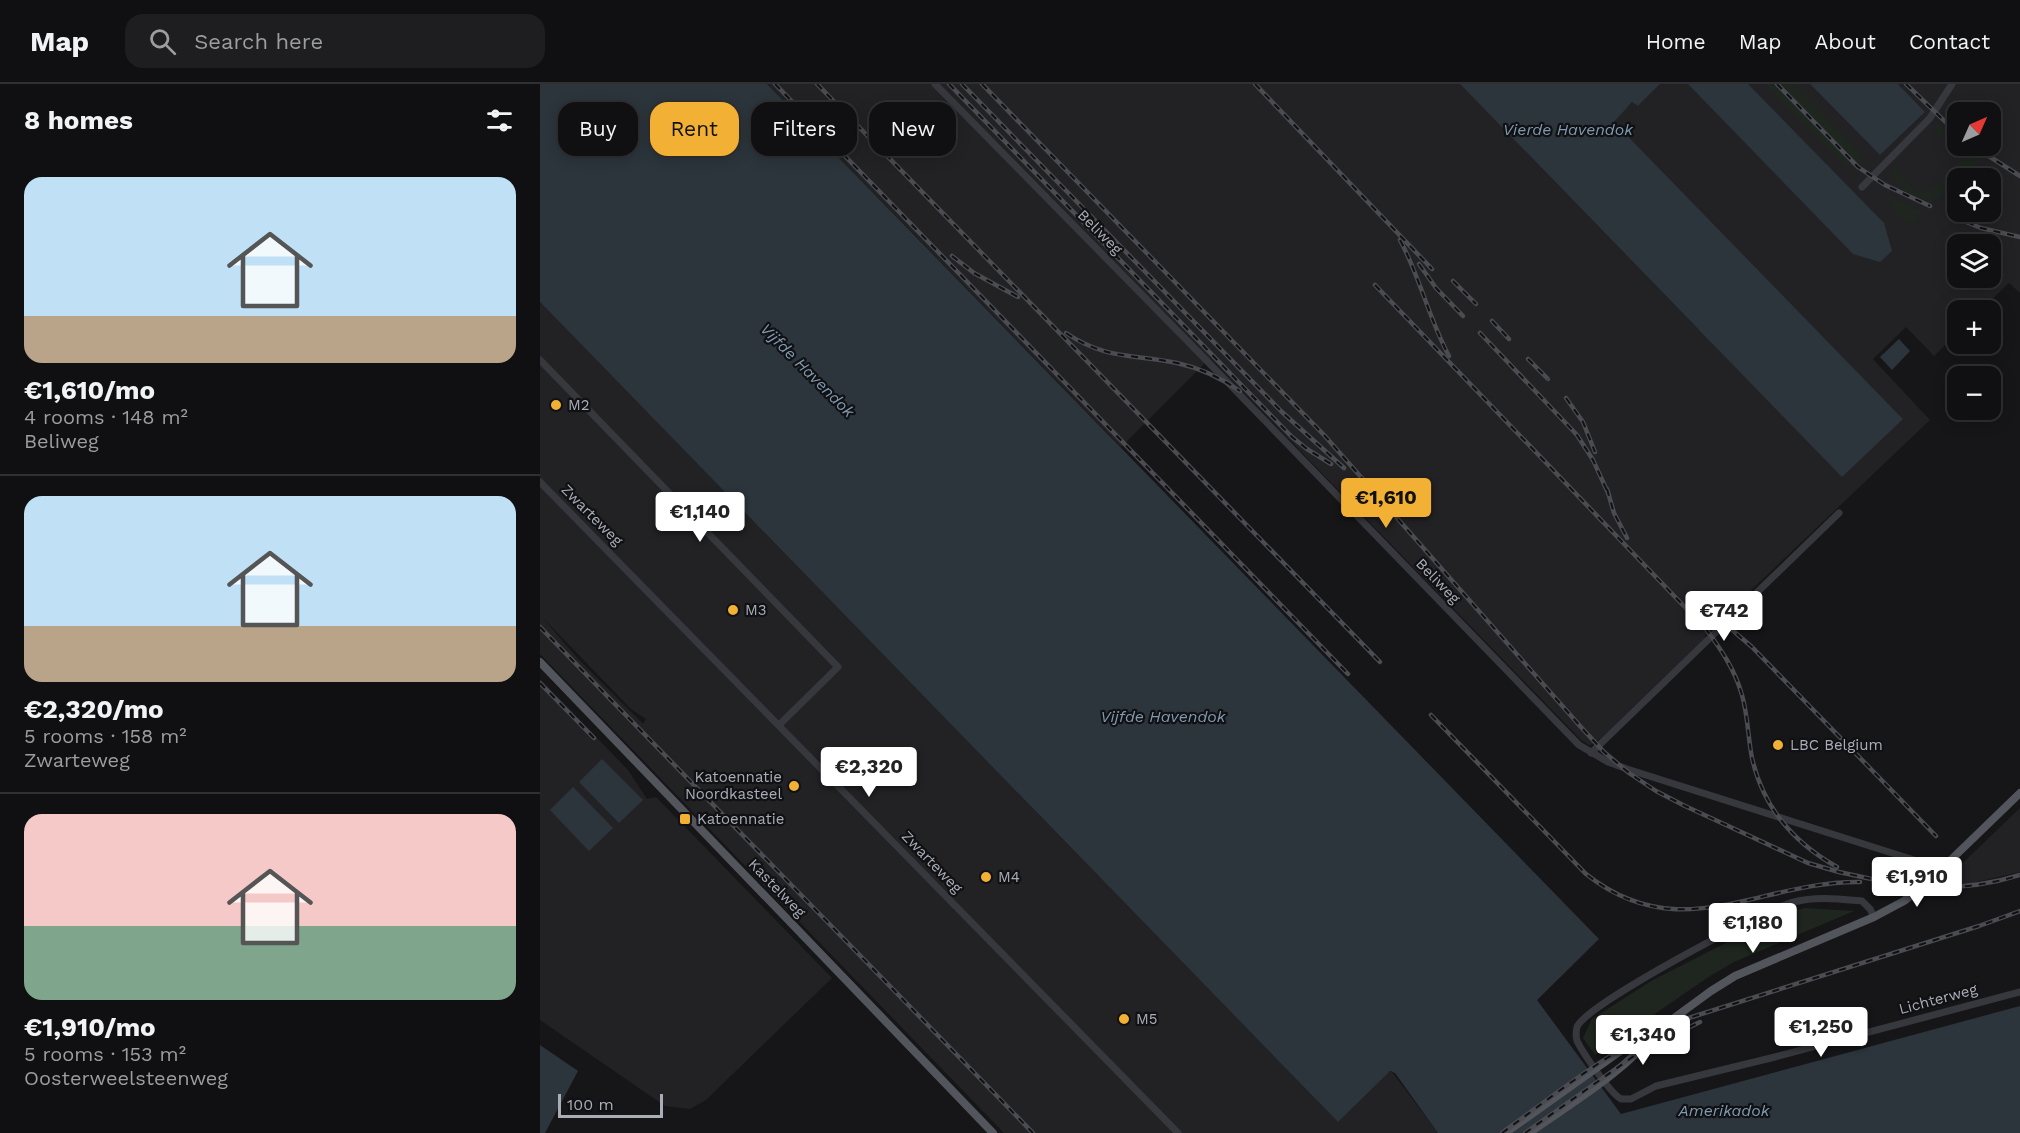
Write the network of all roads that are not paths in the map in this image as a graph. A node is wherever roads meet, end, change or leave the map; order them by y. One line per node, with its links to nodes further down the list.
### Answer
1 (935, 84): 9 (street, Beliweg)
2 (1952, 84): 3 (street)
3 (1862, 187)
4 (540, 360): 8 (street)
5 (540, 482): 8 (street, Zwarteweg)
6 (1839, 513): 9 (street)
7 (540, 662): 17 (main road, Kastelweg)
8 (780, 725): 18 (street, Zwarteweg)
9 (1591, 753): 11 (street, Beliweg)
10 (2020, 793): 12 (main road)
11 (1909, 859): 12 (street, Beliweg); 13 (street)
12 (1940, 870): 13 (main road)
13 (1917, 891): 14 (main road)
14 (1874, 917): 15 (street, Lichterweg); 16 (main road)
15 (2020, 992)
16 (1655, 1032): 19 (main road); 20 (main road)
17 (993, 1133)
18 (1178, 1133)
19 (1505, 1133)
20 (1529, 1133)

